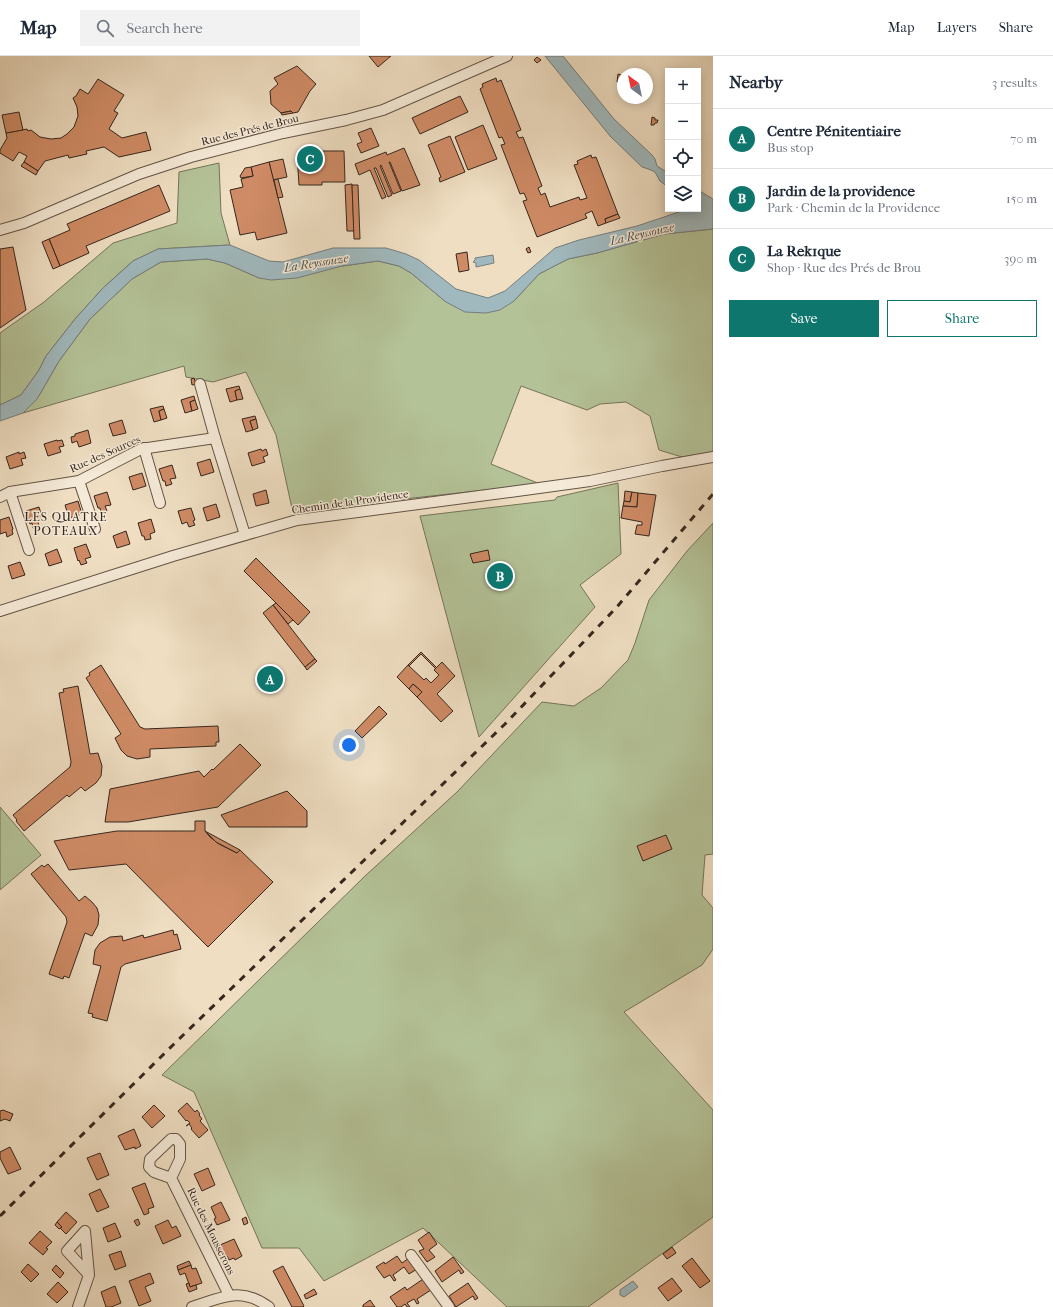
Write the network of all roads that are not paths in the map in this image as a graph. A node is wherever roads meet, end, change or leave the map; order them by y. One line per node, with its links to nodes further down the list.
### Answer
1 (506, 56): 2 (street, Rue des Prés de Brou)
2 (0, 230)
3 (200, 384): 4 (street)
4 (214, 438): 5 (street, Rue des Sources); 11 (street)
5 (144, 448): 7 (street, Rue des Sources); 9 (street)
6 (713, 457): 11 (street, Chemin de la Providence)
7 (79, 481): 8 (street, Rue des Sources); 10 (street)
8 (5, 495): 12 (street)
9 (160, 503)
10 (95, 529)
11 (245, 535): 13 (street, Chemin de la Providence)
12 (29, 550)
13 (0, 611)
14 (171, 1178): 17 (street, Rue des Mousserons)
15 (411, 1255): 21 (street)
16 (90, 1275): 18 (street)
17 (229, 1295): 19 (street); 20 (street)
18 (78, 1307)
19 (192, 1307)
20 (269, 1307)
21 (449, 1307)

